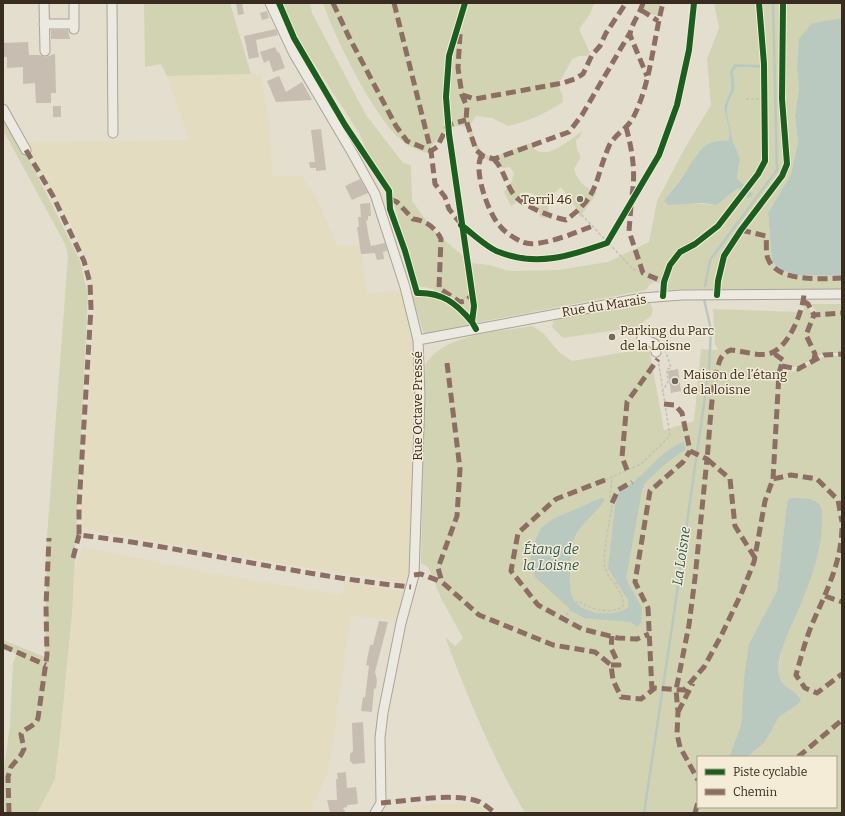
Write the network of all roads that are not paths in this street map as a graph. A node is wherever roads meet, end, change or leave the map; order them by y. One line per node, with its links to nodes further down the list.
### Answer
1 (44, 3): 5 (street)
2 (74, 3): 5 (street)
3 (112, 3): 8 (street)
4 (270, 3): 12 (street, Rue Octave Pressé)
5 (44, 24): 6 (street)
6 (45, 51)
7 (3, 109): 9 (street)
8 (113, 133)
9 (26, 150)
10 (842, 294): 12 (street, Rue du Marais)
11 (642, 338): 13 (street)
12 (418, 340): 14 (street, Rue Octave Pressé)
13 (656, 348)
14 (375, 813)

